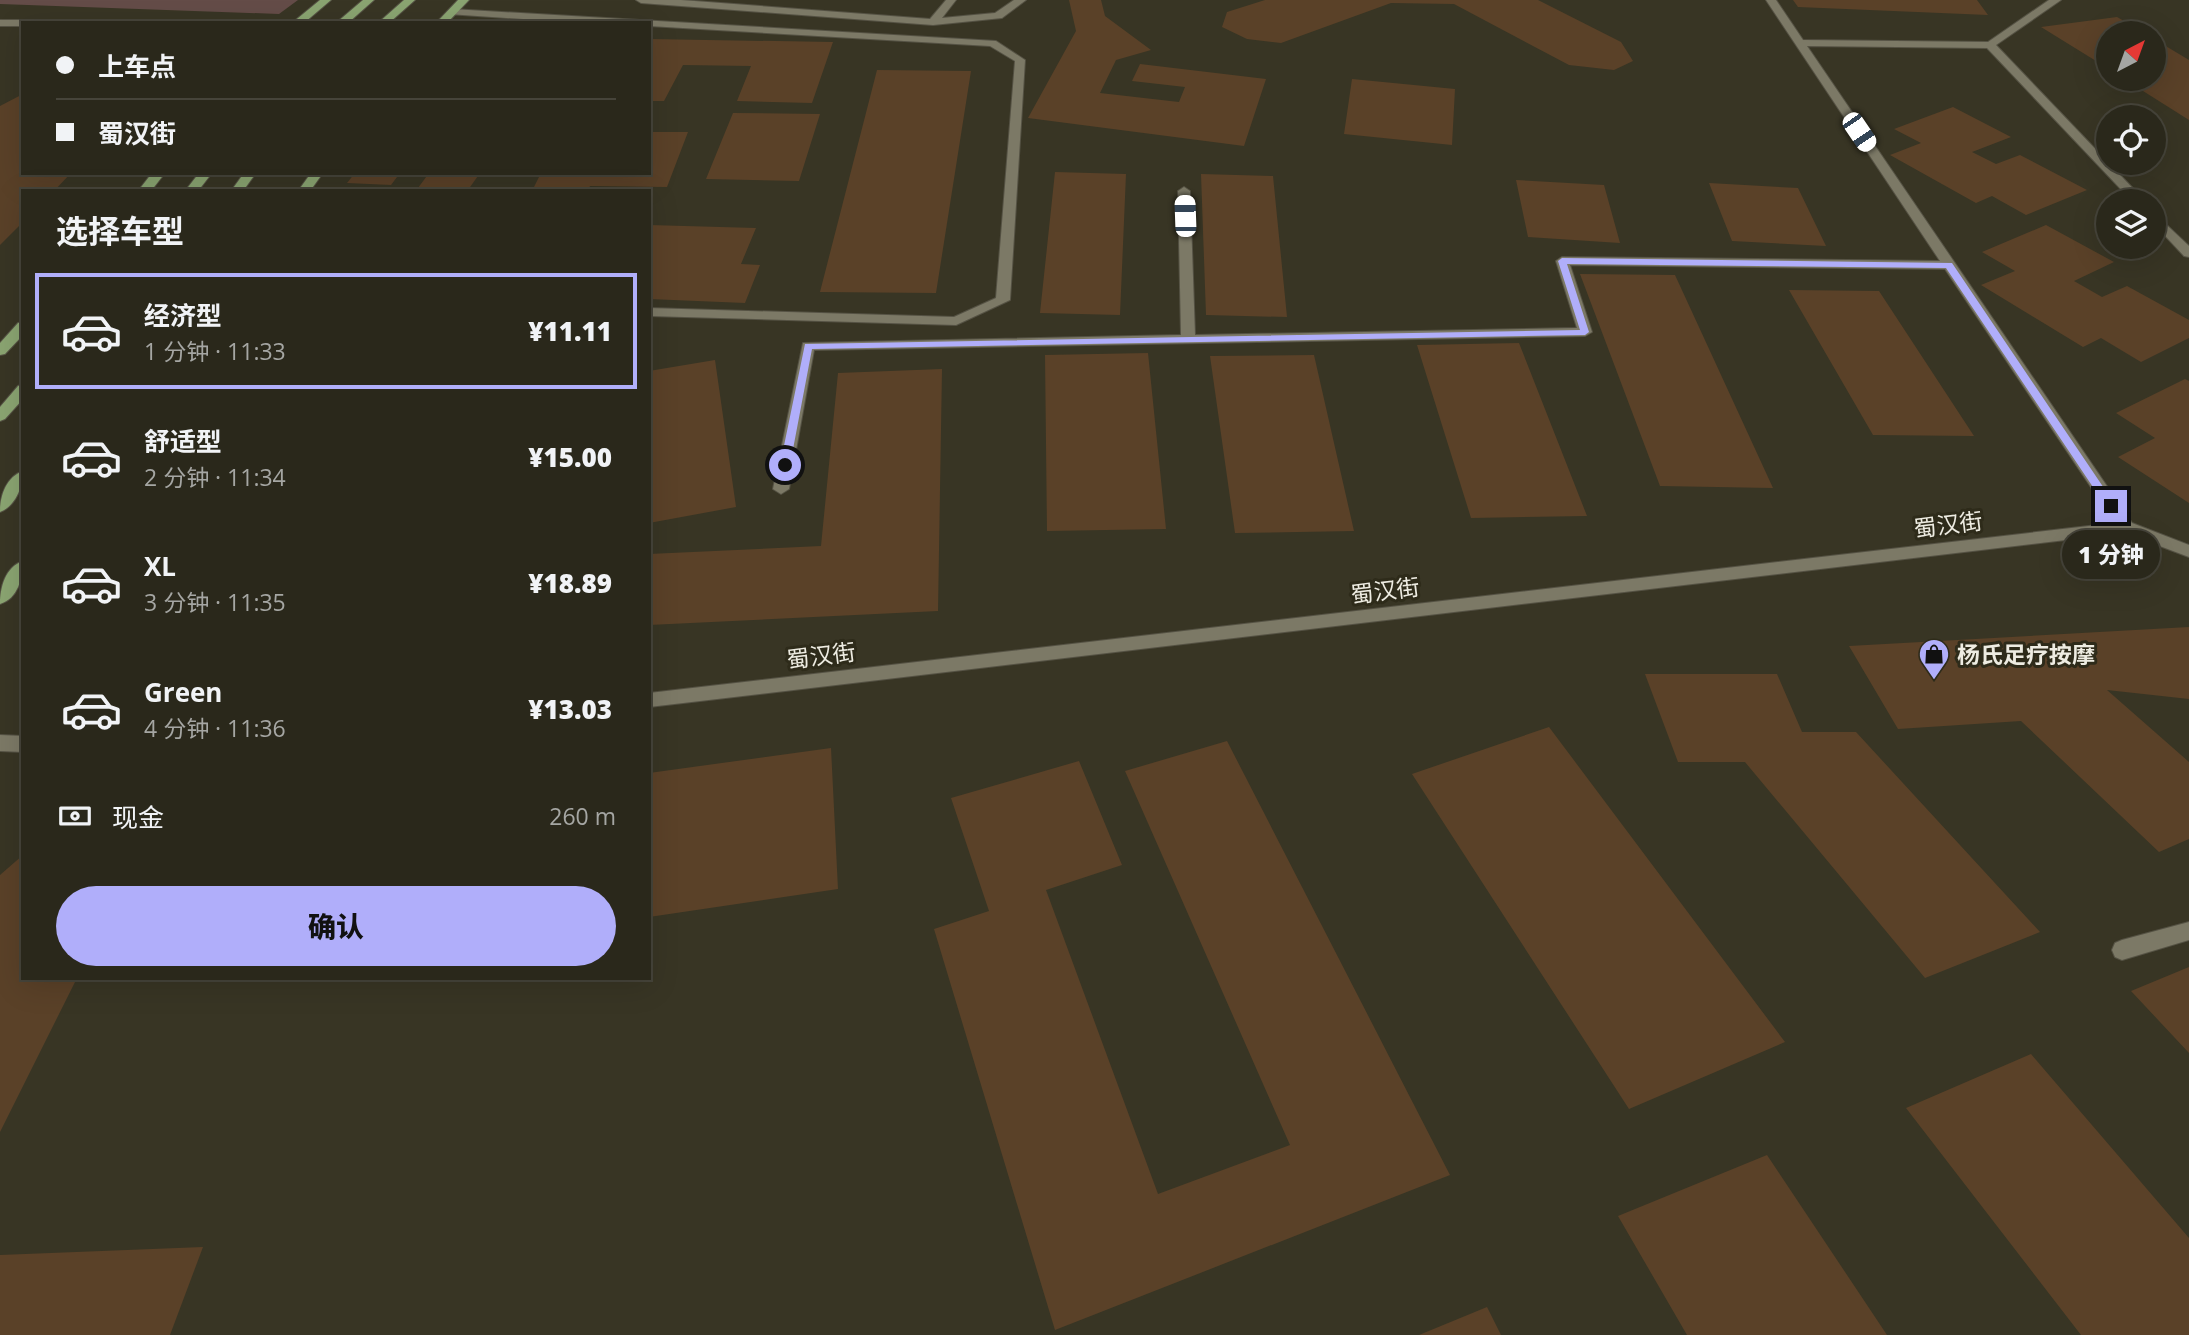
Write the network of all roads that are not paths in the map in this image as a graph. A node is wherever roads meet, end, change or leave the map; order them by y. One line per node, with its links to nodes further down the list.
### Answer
1 (326, 0): 11 (main road)
2 (369, 0): 12 (main road)
3 (410, 0): 13 (main road)
4 (464, 0): 10 (main road)
5 (641, 0): 16 (street)
6 (951, 0): 16 (street)
7 (1021, 0): 16 (street)
8 (1771, 0): 20 (street)
9 (2056, 0): 21 (street)
10 (452, 12): 14 (main road); 15 (street)
11 (300, 21)
12 (343, 21)
13 (385, 21)
14 (443, 21)
15 (606, 21)
16 (933, 22)
17 (0, 23): 18 (street)
18 (21, 23)
19 (651, 23): 31 (street)
20 (1800, 43): 21 (street); 30 (street)
21 (1990, 45): 26 (street)
22 (157, 175): 24 (main road)
23 (204, 175): 25 (main road)
24 (146, 189)
25 (193, 189)
26 (2128, 189)
27 (1184, 191): 33 (street)
28 (2166, 229): 29 (street)
29 (2189, 253)
30 (1949, 265): 33 (street); 40 (street)
31 (651, 312)
32 (21, 328): 34 (main road)
33 (1188, 339): 38 (street)
34 (0, 351)
35 (21, 391): 36 (main road)
36 (0, 416)
37 (21, 479): 39 (main road)
38 (781, 489)
39 (0, 506)
40 (2126, 527): 41 (street, 蜀汉街); 44 (street, 蜀汉街)
41 (2189, 551)
42 (21, 570): 43 (main road)
43 (0, 598)
44 (651, 700)
45 (0, 743): 46 (street)
46 (21, 744)
47 (2189, 931): 48 (street)
48 (2122, 950)

